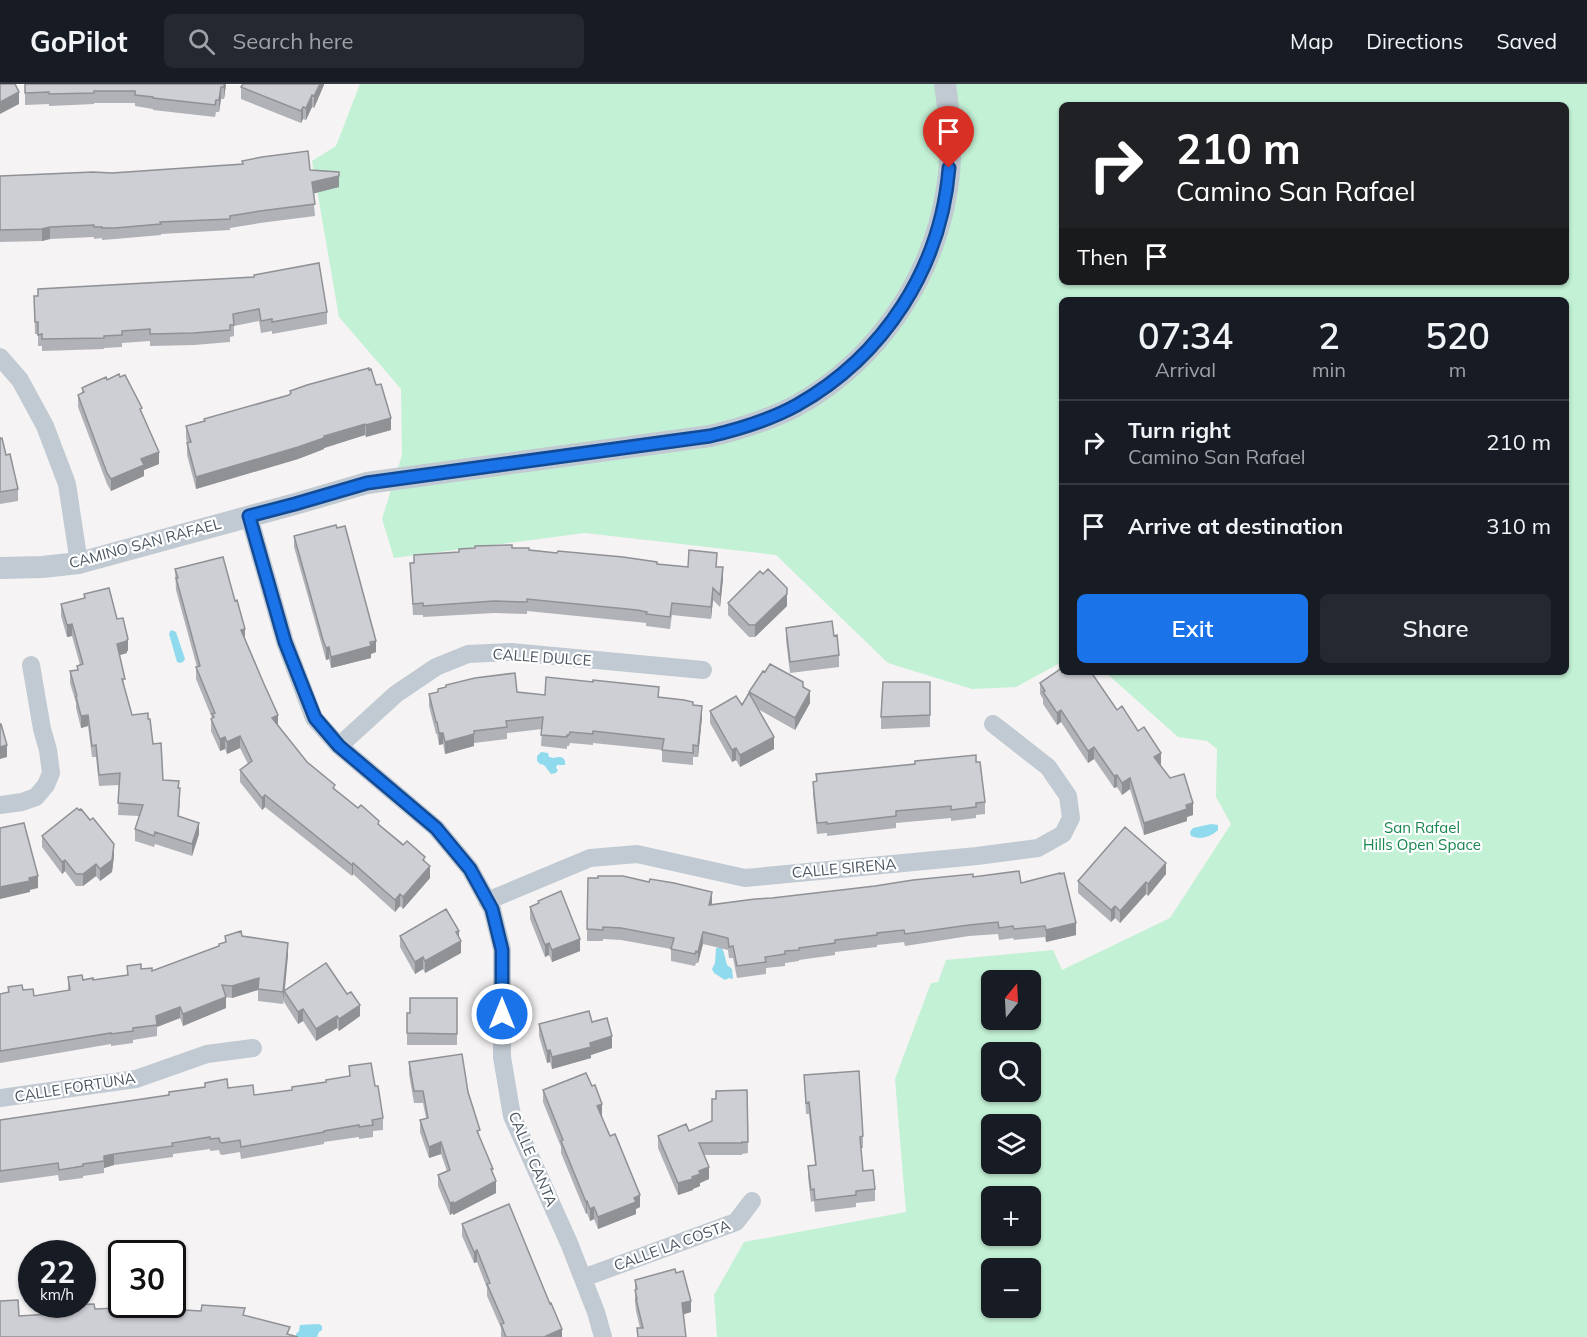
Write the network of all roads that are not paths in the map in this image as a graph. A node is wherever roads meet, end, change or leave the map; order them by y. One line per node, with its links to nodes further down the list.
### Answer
1 (945, 84): 3 (street, CAMINO SAN RAFAEL)
2 (0, 357): 4 (street)
3 (249, 516): 4 (street, CAMINO SAN RAFAEL); 9 (street, CALLE CANTA)
4 (79, 563): 5 (street, CAMINO SAN RAFAEL)
5 (0, 568)
6 (31, 665): 10 (street)
7 (703, 670): 9 (street, CALLE DULCE)
8 (993, 724): 11 (street, CALLE SIRENA)
9 (339, 746): 11 (street, CALLE CANTA)
10 (0, 805)
11 (487, 901): 15 (street, CALLE CANTA)
12 (253, 1047): 13 (street, CALLE FORTUNA)
13 (0, 1098)
14 (752, 1201): 15 (street, CALLE LA COSTA)
15 (583, 1278): 16 (street, CALLE CANTA)
16 (603, 1337)

